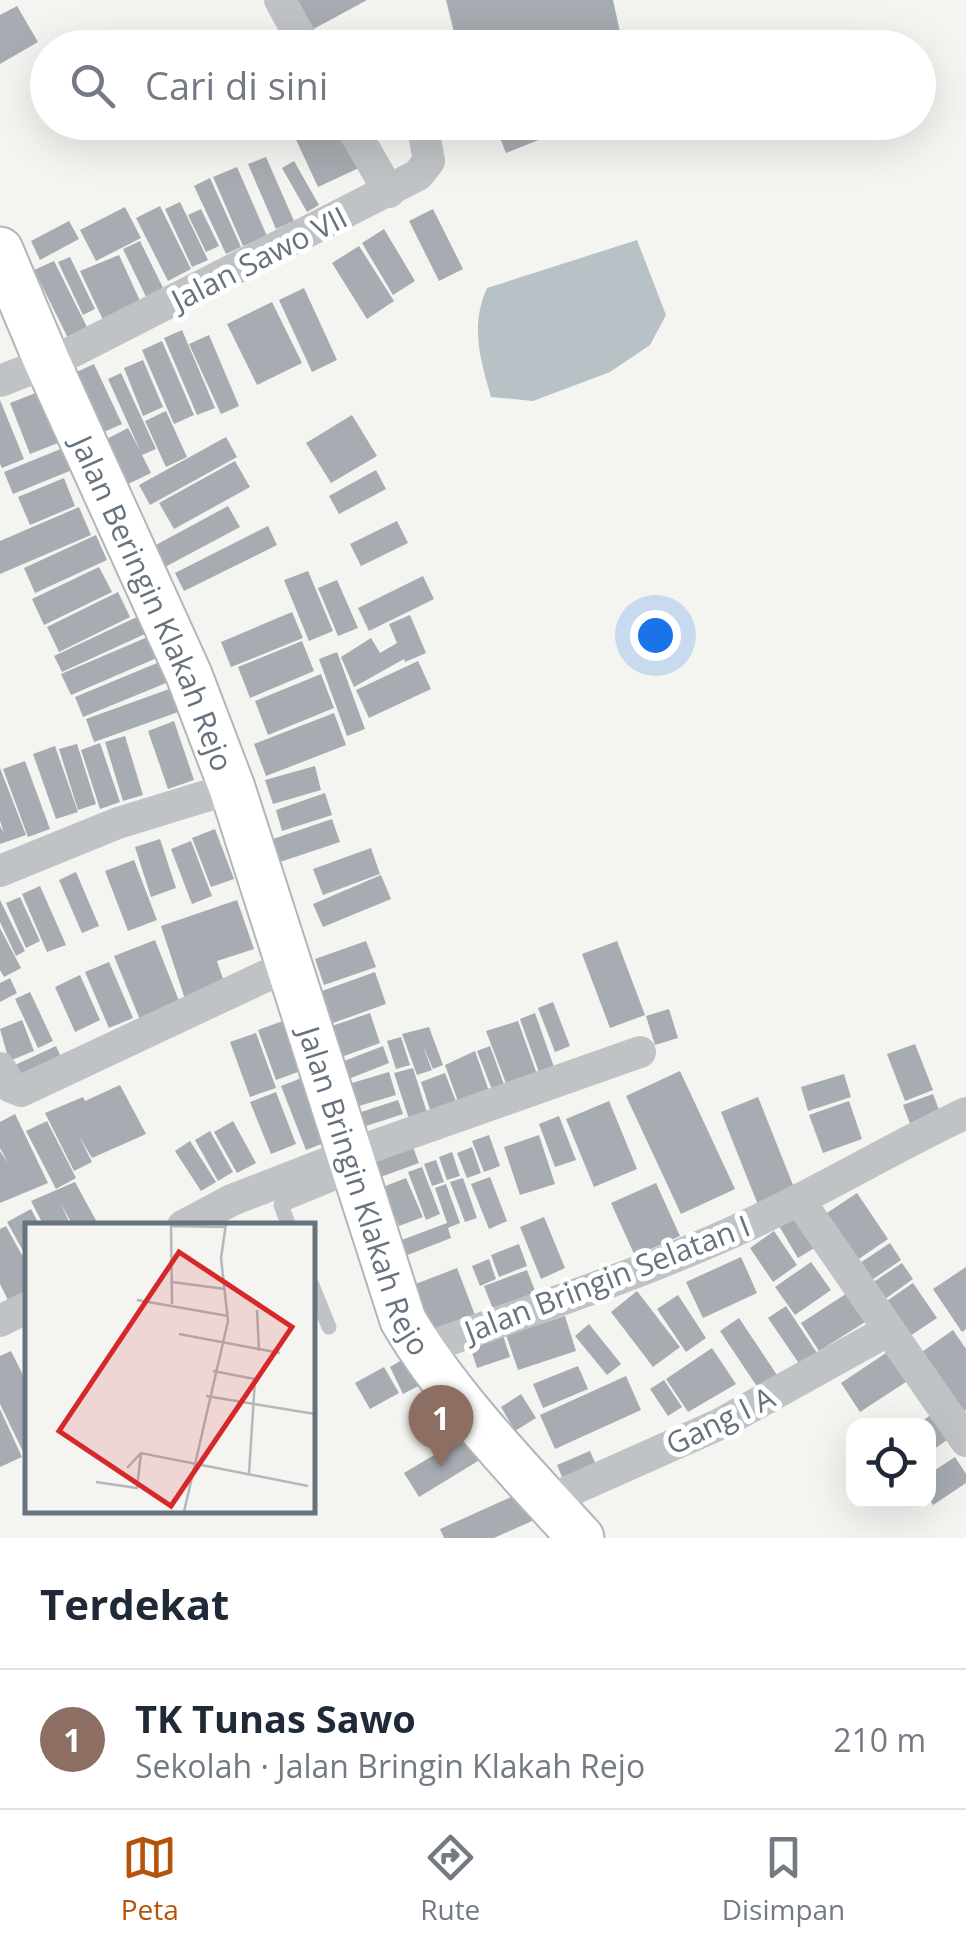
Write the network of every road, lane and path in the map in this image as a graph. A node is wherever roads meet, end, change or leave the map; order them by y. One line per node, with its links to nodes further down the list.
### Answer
1 (280, 0): 2 (street)
2 (296, 30)
3 (359, 140): 5 (street)
4 (425, 140): 5 (street, Jalan Sawo VII)
5 (389, 192): 7 (street, Jalan Sawo VII)
6 (0, 250): 7 (street, Jalan Beringin Klakah Rejo)
7 (48, 364): 8 (street, Jalan Sawo VII); 9 (street, Jalan Beringin Klakah Rejo)
8 (0, 380)
9 (232, 788): 10 (street); 11 (street, Jalan Beringin Klakah Rejo)
10 (0, 871)
11 (289, 965): 13 (street); 15 (street, Jalan Bringin Klakah Rejo)
12 (640, 1052): 15 (street)
13 (0, 1068)
14 (966, 1113): 16 (street, Jalan Bringin Selatan I)
15 (352, 1165): 17 (street); 18 (lane); 24 (street, Jalan Bringin Klakah Rejo)
16 (799, 1200): 23 (street); 24 (street, Jalan Bringin Selatan I)
17 (188, 1223)
18 (288, 1223)
19 (315, 1292): 22 (lane)
20 (25, 1308): 21 (street)
21 (0, 1321)
22 (329, 1327)
23 (889, 1330): 25 (street); 26 (street, Gang I A)
24 (420, 1350): 26 (street, Jalan Bringin Klakah Rejo)
25 (966, 1441)
26 (547, 1500): 27 (street, Jalan Bringin Klakah Rejo)
27 (581, 1538)

